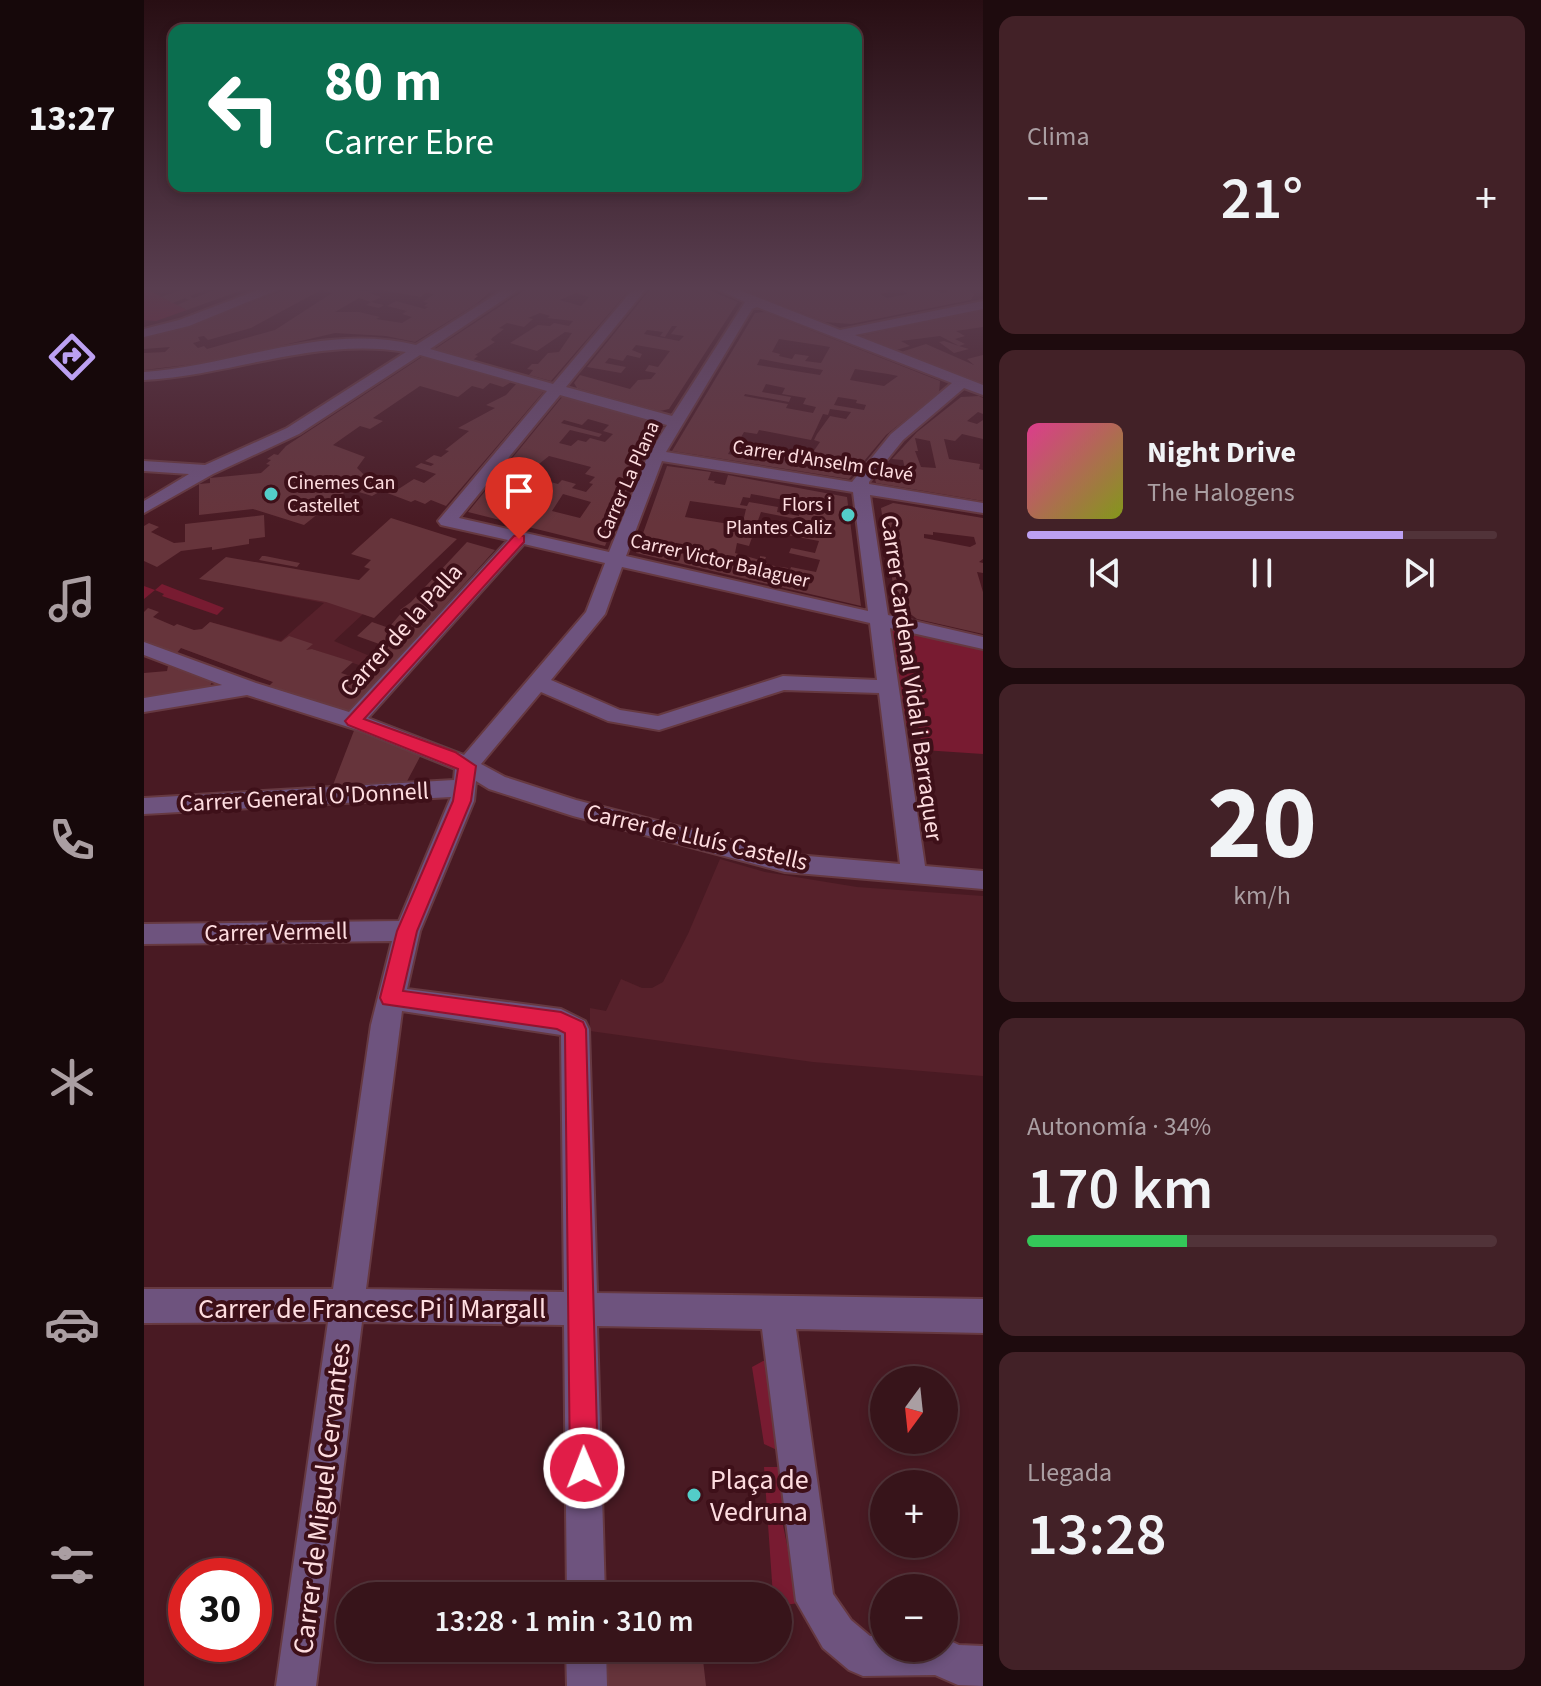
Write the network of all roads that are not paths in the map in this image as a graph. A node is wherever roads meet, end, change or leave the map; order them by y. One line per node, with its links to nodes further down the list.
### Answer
1 (216, 367): 7 (street)
2 (394, 367): 14 (street)
3 (476, 367): 9 (street)
4 (576, 367): 9 (street)
5 (709, 367): 11 (street, Carrer La Plana)
6 (923, 367): 8 (street)
7 (144, 376)
8 (962, 382): 10 (street); 15 (street)
9 (557, 389): 11 (street); 18 (street, Carrer Victor Balaguer)
10 (983, 390)
11 (674, 422): 12 (street, Carrer La Plana)
12 (656, 455): 15 (street, Carrer d'Anselm Clavé); 19 (street, Carrer La Plana)
13 (144, 466): 14 (street)
14 (207, 470): 16 (street)
15 (859, 489): 17 (street, Carrer d'Anselm Clavé); 20 (street, Carrer Cardenal Vidal i Barraquer)
16 (144, 508)
17 (983, 508)
18 (519, 539): 19 (street, Carrer Victor Balaguer); 27 (street, Carrer de la Palla)
19 (615, 557): 20 (street, Carrer Victor Balaguer); 23 (street, Carrer La Plana)
20 (880, 620): 21 (street, Carrer Victor Balaguer); 24 (street, Carrer Cardenal Vidal i Barraquer)
21 (983, 643)
22 (144, 648): 25 (street, Carrer de Lluís Castells)
23 (539, 683): 24 (street); 28 (street, Carrer La Plana)
24 (888, 687): 30 (street, Carrer Cardenal Vidal i Barraquer)
25 (249, 688): 26 (street); 27 (street, Carrer de Lluís Castells)
26 (144, 705)
27 (353, 721): 28 (street, Carrer de Lluís Castells)
28 (466, 777): 29 (street, Carrer General O'Donnell); 30 (street, Carrer de Lluís Castells); 32 (street, Carrer de Miguel Cervantes)
29 (144, 806)
30 (914, 874): 31 (street, Carrer de Lluís Castells)
31 (983, 880)
32 (407, 931): 33 (street, Carrer Vermell); 34 (street, Carrer de Miguel Cervantes)
33 (144, 934)
34 (391, 998): 35 (street, Carrer de Miguel Cervantes); 37 (street)
35 (346, 1305): 36 (street, Carrer de Francesc Pi i Margall); 37 (street, Carrer de Francesc Pi i Margall); 43 (street, Carrer de Miguel Cervantes)
36 (144, 1306)
37 (582, 1309): 38 (street, Carrer de Francesc Pi i Margall); 40 (street)
38 (777, 1313): 39 (street, Carrer de Francesc Pi i Margall); 42 (street)
39 (983, 1316)
40 (586, 1582)
41 (586, 1662): 44 (street)
42 (983, 1666)
43 (296, 1686)
44 (587, 1686)

